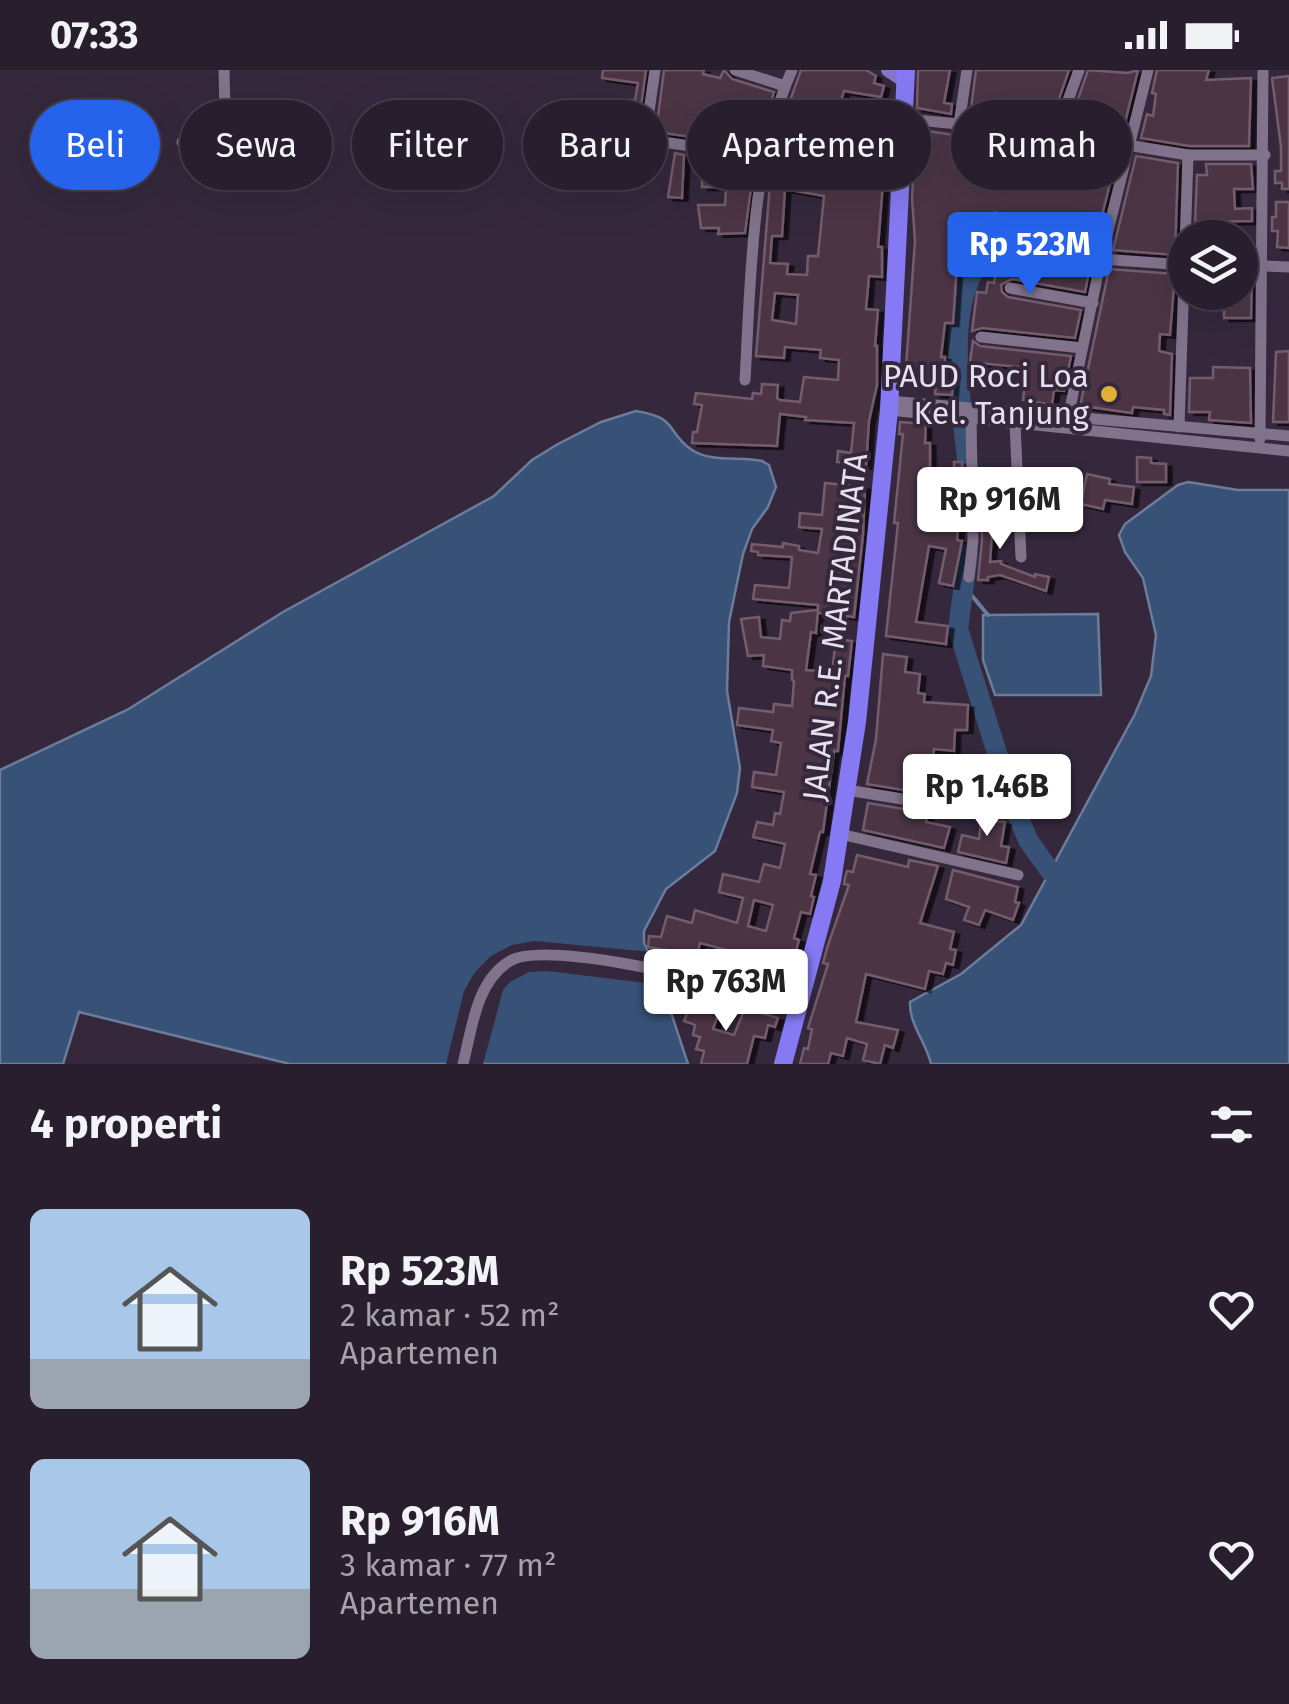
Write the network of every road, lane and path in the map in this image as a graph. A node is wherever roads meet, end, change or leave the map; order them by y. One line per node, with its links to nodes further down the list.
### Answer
1 (224, 70): 12 (street)
2 (655, 70): 17 (street)
3 (735, 70): 11 (street)
4 (792, 70): 11 (street)
5 (888, 70): 10 (main road)
6 (966, 70): 14 (street)
7 (1078, 70): 15 (street)
8 (1148, 70): 16 (street)
9 (1263, 70): 20 (street)
10 (906, 76)
11 (785, 86): 13 (street)
12 (225, 100)
13 (781, 100)
14 (962, 100)
15 (1068, 100)
16 (1132, 127)
17 (687, 146)
18 (1132, 146): 19 (street)
19 (1188, 154): 20 (street); 24 (street)
20 (1265, 156): 29 (street)
21 (762, 190): 36 (street)
22 (900, 190): 37 (highway, JALAN R.E. MARTADINATA)
23 (1117, 190): 26 (street)
24 (1186, 220)
25 (1036, 248): 26 (street)
26 (1101, 258): 27 (street); 32 (street)
27 (1168, 264)
28 (1258, 265): 29 (street)
29 (1263, 265): 30 (street); 42 (street)
30 (1289, 267)
31 (1010, 288): 32 (street)
32 (1092, 302): 35 (street)
33 (1183, 310): 41 (street)
34 (981, 336): 35 (street)
35 (1082, 348): 39 (street)
36 (745, 380)
37 (889, 405): 38 (street); 48 (highway, JALAN R.E. MARTADINATA)
38 (969, 414): 39 (street); 40 (street); 47 (street)
39 (1068, 418): 41 (street)
40 (1015, 423): 44 (street); 46 (street)
41 (1178, 427): 42 (street)
42 (1260, 434): 43 (street); 44 (street)
43 (1289, 436)
44 (1259, 448): 45 (street)
45 (1289, 451)
46 (1021, 557)
47 (969, 577)
48 (848, 790): 49 (street); 50 (highway, JALAN R.E. MARTADINATA)
49 (974, 811)
50 (840, 834): 51 (street); 52 (highway, JALAN R.E. MARTADINATA)
51 (1018, 875)
52 (800, 1003): 53 (street); 54 (highway, JALAN R.E. MARTADINATA)
53 (464, 1064)
54 (783, 1064)

